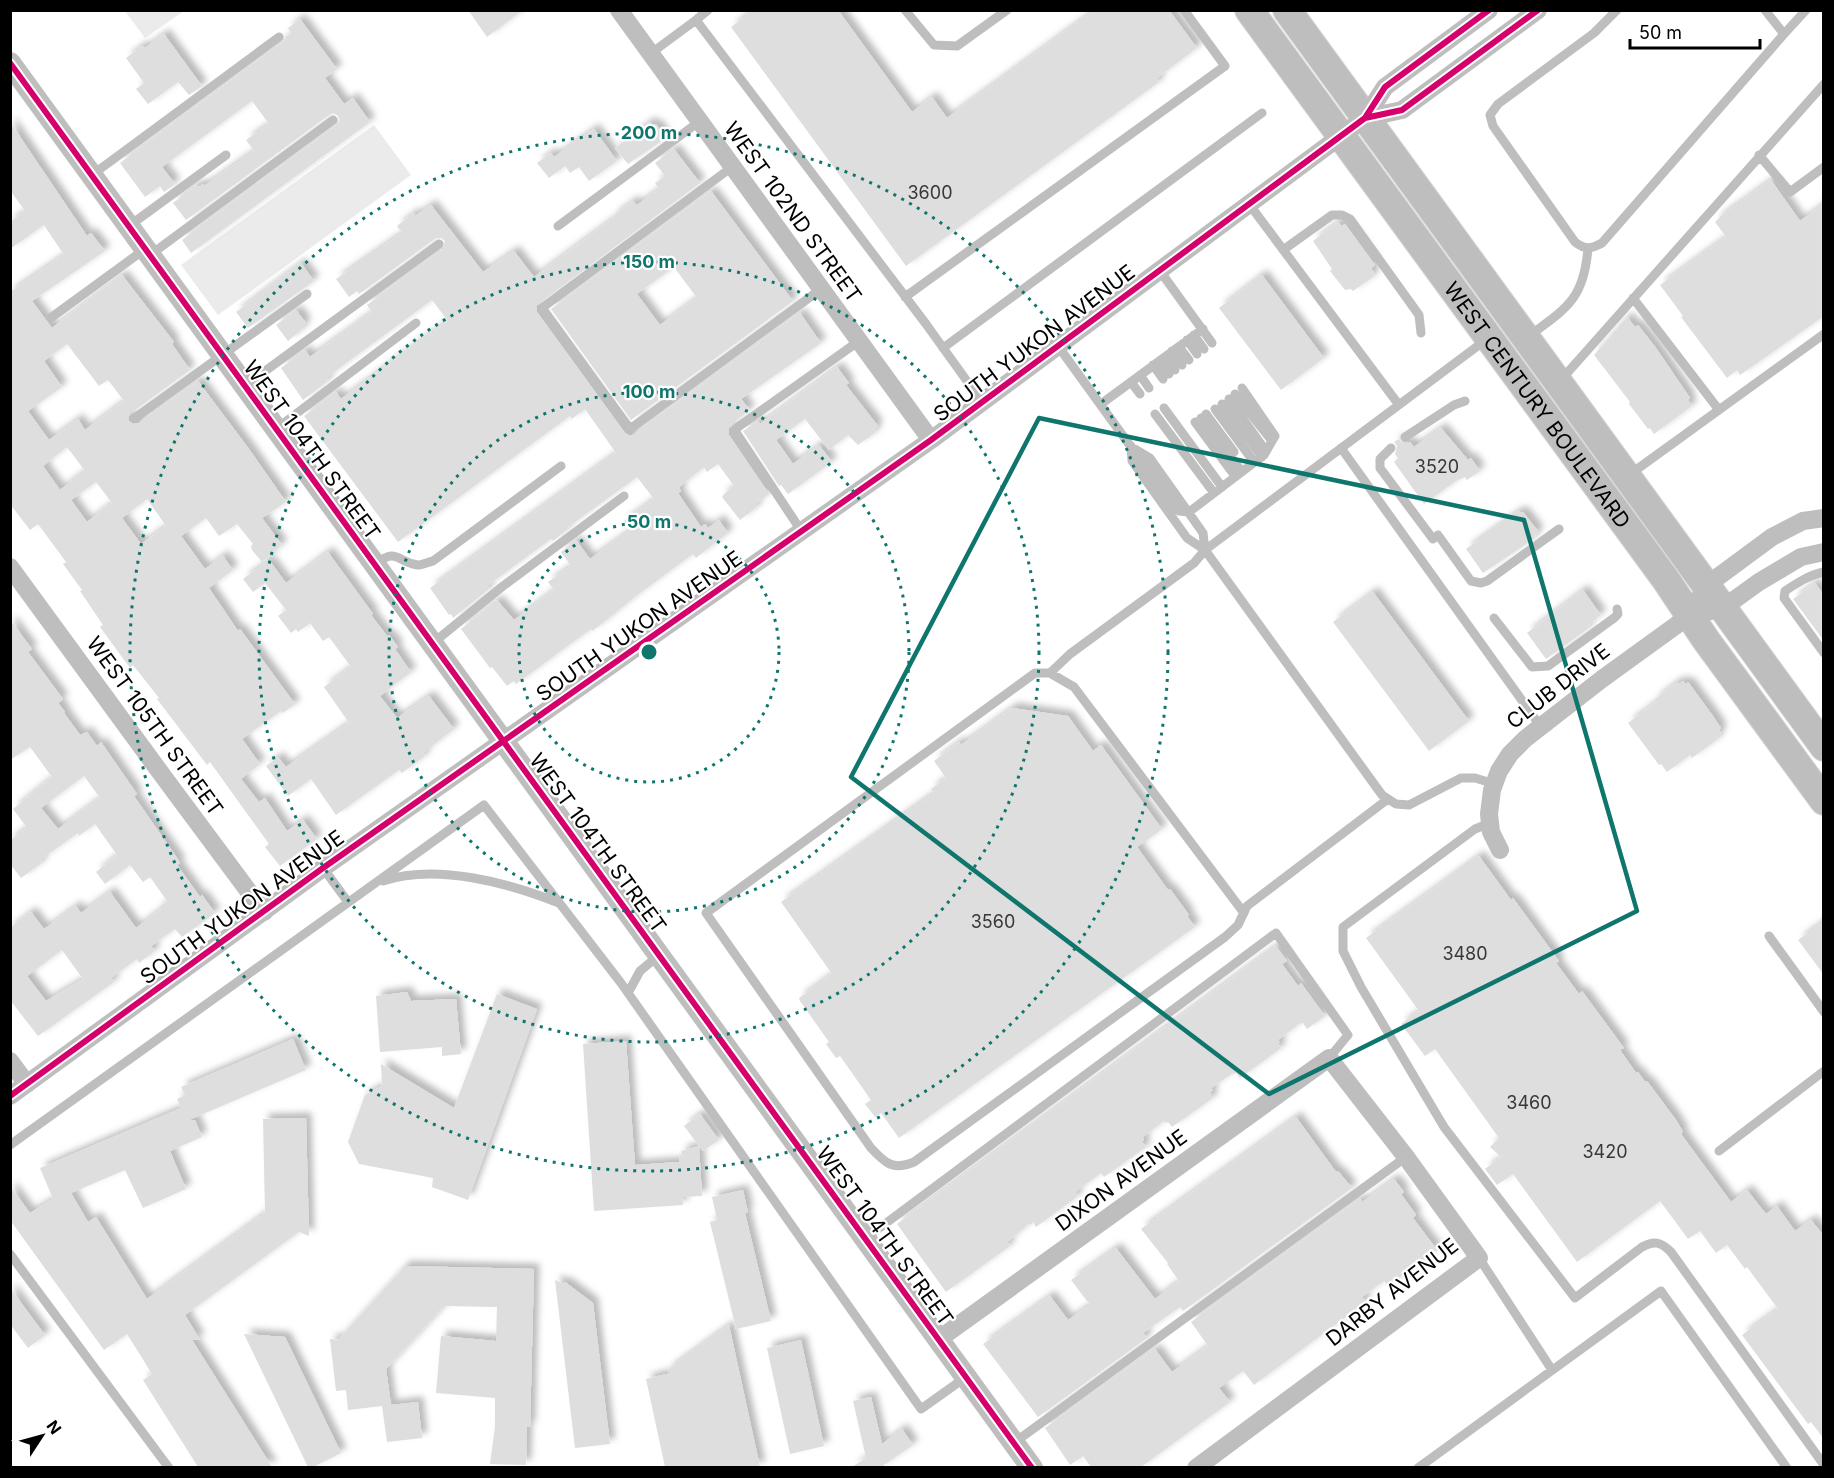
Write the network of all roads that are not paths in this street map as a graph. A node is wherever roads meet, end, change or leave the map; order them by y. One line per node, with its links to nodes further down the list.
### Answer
1 (708, 10): 13 (lane)
2 (905, 10): 3 (lane)
3 (1007, 10)
4 (1184, 10): 39 (lane)
5 (1249, 10): 23 (main road, WEST CENTURY BOULEVARD)
6 (1287, 10): 20 (main road, WEST CENTURY BOULEVARD)
7 (1490, 10): 20 (street)
8 (1538, 10): 20 (street)
9 (1617, 10): 33 (lane)
10 (1765, 10): 14 (lane)
11 (1806, 10): 14 (lane)
12 (622, 12): 16 (street, WEST 102ND STREET)
13 (696, 20): 16 (lane); 39 (lane)
14 (1784, 34): 33 (lane)
15 (279, 37): 28 (lane)
16 (650, 54): 22 (street, WEST 102ND STREET)
17 (10, 63): 28 (street, WEST 104TH STREET)
18 (1824, 84): 25 (lane)
19 (1262, 113): 52 (lane)
20 (1365, 118): 23 (street, SOUTH YUKON AVENUE); 48 (main road, WEST CENTURY BOULEVARD)
21 (333, 120): 35 (lane)
22 (700, 122): 26 (street, WEST 102ND STREET); 31 (lane)
23 (1341, 135): 29 (street, SOUTH YUKON AVENUE); 46 (main road, WEST CENTURY BOULEVARD)
24 (226, 155): 30 (lane)
25 (1759, 155): 27 (lane); 40 (lane)
26 (732, 166): 37 (street, WEST 102ND STREET); 37 (lane)
27 (1824, 167)
28 (92, 175): 30 (street, WEST 104TH STREET)
29 (1249, 204): 34 (lane); 36 (street, SOUTH YUKON AVENUE)
30 (129, 226): 35 (street, WEST 104TH STREET)
31 (558, 226)
32 (439, 244): 60 (lane)
33 (1588, 249): 48 (lane)
34 (1283, 250): 44 (lane); 66 (lane)
35 (148, 252): 41 (lane); 54 (street, WEST 104TH STREET)
36 (1160, 271): 43 (lane); 51 (street, SOUTH YUKON AVENUE)
37 (821, 289): 49 (street, WEST 102ND STREET)
38 (307, 294): 54 (lane)
39 (905, 297): 52 (lane)
40 (1633, 297): 59 (lane); 69 (lane)
41 (52, 317)
42 (416, 324): 72 (lane)
43 (1203, 329): 47 (lane); 50 (lane)
44 (1421, 333)
45 (1824, 334): 69 (lane)
46 (1489, 337): 66 (lane); 94 (main road, WEST CENTURY BOULEVARD)
47 (1190, 338): 53 (lane); 55 (lane)
48 (1526, 339): 59 (main road, WEST CENTURY BOULEVARD)
49 (859, 341): 74 (street, WEST 102ND STREET); 86 (lane)
50 (1212, 343)
51 (1058, 346): 64 (street, SOUTH YUKON AVENUE); 65 (lane)
52 (943, 348): 64 (lane)
53 (1200, 352)
54 (222, 354): 60 (street, WEST 104TH STREET); 71 (lane)
55 (1166, 356): 56 (lane); 56 (lane); 56 (lane); 57 (lane)
56 (1176, 370)
57 (1140, 375): 58 (lane); 61 (lane)
58 (1131, 382): 62 (lane); 65 (lane)
59 (1558, 383): 80 (main road, WEST CENTURY BOULEVARD)
60 (244, 386): 72 (street, WEST 104TH STREET)
61 (1149, 388)
62 (1140, 394)
63 (1465, 400): 73 (lane)
64 (982, 402): 74 (street, SOUTH YUKON AVENUE)
65 (1101, 404): 75 (lane)
66 (1399, 405): 76 (lane)
67 (1218, 406): 78 (lane); 78 (lane); 78 (lane); 78 (lane)
68 (1164, 408): 81 (lane)
69 (1719, 410): 80 (lane)
70 (1155, 414): 81 (lane)
71 (135, 417)
72 (276, 429): 89 (street, WEST 104TH STREET)
73 (1405, 437)
74 (931, 440): 86 (street, SOUTH YUKON AVENUE)
75 (1131, 446): 83 (lane); 87 (lane)
76 (1341, 448): 87 (lane); 99 (lane)
77 (1391, 448): 85 (lane)
78 (1251, 464): 81 (lane)
79 (561, 466): 89 (lane)
80 (1628, 477): 92 (main road, WEST CENTURY BOULEVARD)
81 (1218, 490): 83 (lane)
82 (624, 496): 96 (lane)
83 (1189, 512): 87 (lane)
84 (1824, 518): 92 (street, CLUB DRIVE)
85 (1559, 529)
86 (802, 532): 100 (street, SOUTH YUKON AVENUE)
87 (1205, 550): 98 (lane); 103 (lane)
88 (1824, 552): 92 (street, CLUB DRIVE)
89 (375, 564): 96 (street, WEST 104TH STREET)
90 (10, 567): 111 (street, WEST 105TH STREET)
91 (1824, 572): 97 (lane)
92 (1715, 596): 94 (street, CLUB DRIVE); 94 (street, CLUB DRIVE); 101 (main road, WEST CENTURY BOULEVARD)
93 (1617, 609): 95 (lane)
94 (1689, 616): 99 (street, CLUB DRIVE); 104 (main road, WEST CENTURY BOULEVARD)
95 (1494, 618)
96 (433, 643): 100 (street, WEST 104TH STREET)
97 (1824, 653)
98 (1050, 673): 112 (lane); 112 (lane)
99 (1541, 727): 102 (street, CLUB DRIVE)
100 (504, 740): 107 (street, SOUTH YUKON AVENUE); 114 (street, WEST 104TH STREET)
101 (1824, 747)
102 (1495, 784): 103 (lane); 105 (street, CLUB DRIVE)
103 (1388, 799): 112 (lane)
104 (1824, 801)
105 (1490, 823): 106 (street, CLUB DRIVE); 132 (lane)
106 (1500, 850)
107 (323, 868): 109 (lane); 111 (street, SOUTH YUKON AVENUE)
108 (375, 883): 109 (lane); 110 (lane); 110 (lane)
109 (348, 902): 122 (lane)
110 (559, 903): 115 (lane)
111 (264, 912): 120 (street, SOUTH YUKON AVENUE)
112 (1244, 913)
113 (1768, 936): 116 (lane)
114 (659, 954): 115 (lane); 125 (street, WEST 104TH STREET)
115 (628, 993): 130 (lane)
116 (1824, 1012)
117 (1329, 1058): 124 (street, DARBY AVENUE); 125 (lane); 128 (street, DIXON AVENUE)
118 (10, 1061): 120 (street)
119 (1824, 1071): 123 (lane)
120 (27, 1084): 121 (street, SOUTH YUKON AVENUE)
121 (10, 1096)
122 (10, 1144)
123 (1719, 1151)
124 (1406, 1157): 127 (street, DARBY AVENUE); 131 (lane)
125 (866, 1238): 128 (street, WEST 104TH STREET)
126 (10, 1254): 133 (lane)
127 (1479, 1258): 129 (lane); 135 (street, DARBY AVENUE)
128 (939, 1339): 130 (street, WEST 104TH STREET)
129 (1552, 1370): 136 (lane); 137 (lane)
130 (967, 1377): 131 (street, WEST 104TH STREET)
131 (1014, 1442): 134 (street, WEST 104TH STREET)
132 (1824, 1465)
133 (169, 1467)
134 (1032, 1467)
135 (1196, 1467)
136 (1418, 1467)
137 (1787, 1467)

